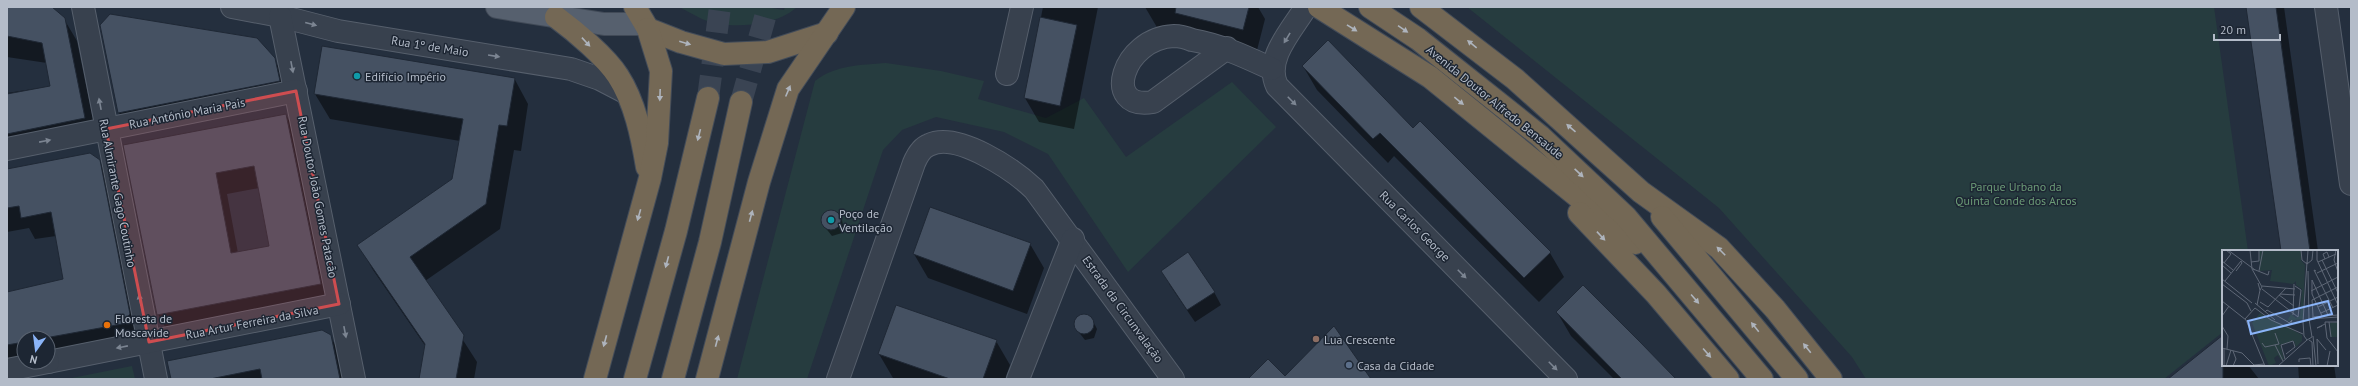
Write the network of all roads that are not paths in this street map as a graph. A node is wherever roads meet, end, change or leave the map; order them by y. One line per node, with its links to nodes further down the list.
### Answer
1 (83, 7): 22 (street, Rua Almirante Gago Coutinho, one-way to 1)
2 (232, 7): 11 (street, Rua 1º de Maio)
3 (497, 7): 12 (main road)
4 (844, 7): 14 (highway)
5 (1022, 7): 17 (street)
6 (1306, 7): 16 (street, one-way to 16)
7 (1319, 7): 23 (highway, Avenida Doutor Alfredo Bensaúde, one-way to 23)
8 (1370, 7): 29 (highway, Avenida Doutor Alfredo Bensaúde, one-way to 29)
9 (1422, 7): 27 (highway, one-way to 9)
10 (2326, 7): 26 (street)
11 (280, 16): 18 (street, Rua Doutor João Gomes Patacão, one-way to 18); 19 (street, Rua 1º de Maio, one-way to 19)
12 (556, 17): 13 (main road); 19 (highway, one-way to 19)
13 (643, 20): 14 (highway, one-way to 14); 25 (highway, one-way to 25)
14 (827, 32): 38 (highway, one-way to 14)
15 (1228, 48): 16 (street)
16 (1272, 70): 42 (street, Rua Carlos George, one-way to 42)
17 (1007, 74)
18 (296, 92): 22 (street, Rua António Maria Pais); 30 (street, Rua Doutor João Gomes Patacão)
19 (625, 92): 25 (highway)
20 (708, 98): 36 (highway, one-way to 36)
21 (741, 102): 37 (highway)
22 (106, 129): 24 (street, Rua António Maria Pais, one-way to 22); 31 (street, Rua Almirante Gago Coutinho, one-way to 22)
23 (1516, 147): 29 (highway, Avenida Doutor Alfredo Bensaúde); 43 (highway, Avenida Doutor Alfredo Bensaúde, one-way to 43)
24 (7, 149)
25 (650, 178): 35 (highway, one-way to 35)
26 (2351, 184)
27 (1641, 192): 45 (highway, one-way to 27); 46 (highway, one-way to 27)
28 (1072, 239): 39 (street, Estrada da Circunvalação); 40 (street); 41 (street, Estrada da Circunvalação)
29 (1676, 276): 44 (highway, Avenida Doutor Alfredo Bensaúde, one-way to 44)
30 (339, 304): 31 (street, Rua Artur Ferreira da Silva); 34 (street, Rua Doutor João Gomes Patacão, one-way to 34)
31 (148, 342): 32 (street, Rua Artur Ferreira da Silva, one-way to 32); 33 (street, Rua Almirante Gago Coutinho)
32 (56, 360)
33 (156, 379)
34 (354, 379)
35 (595, 379)
36 (635, 379)
37 (673, 379)
38 (707, 379)
39 (838, 379)
40 (1018, 379)
41 (1173, 379)
42 (1566, 379)
43 (1728, 379)
44 (1762, 379)
45 (1797, 379)
46 (1831, 379)

